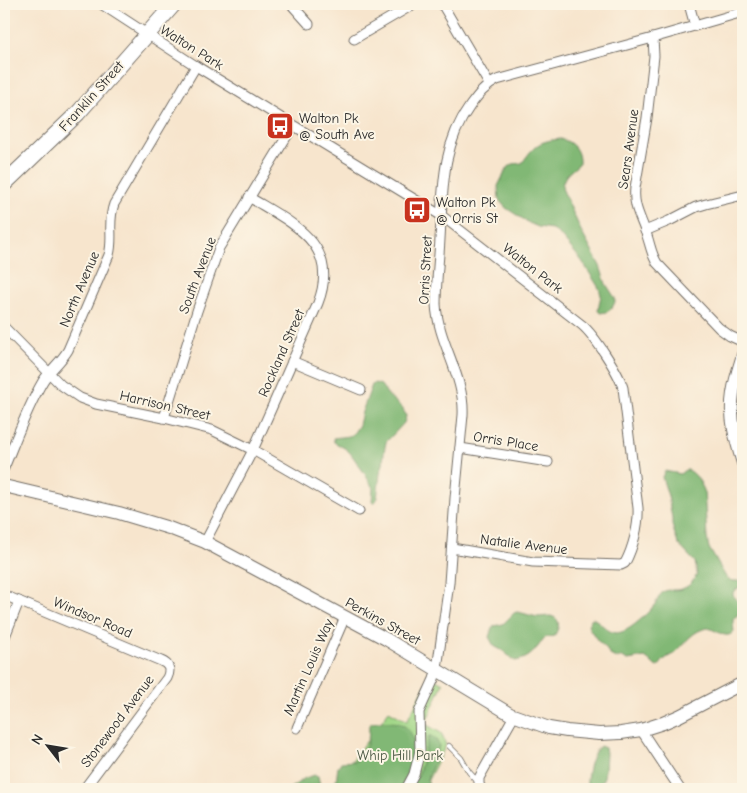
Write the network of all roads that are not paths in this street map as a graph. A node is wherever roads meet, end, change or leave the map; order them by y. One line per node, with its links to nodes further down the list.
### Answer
1 (101, 4): 10 (street, Walton Park)
2 (174, 4): 10 (main road, Franklin Street)
3 (291, 4): 8 (street)
4 (414, 4): 12 (street)
5 (442, 4): 14 (street)
6 (689, 4): 9 (street)
7 (743, 12): 9 (street)
8 (310, 24)
9 (695, 26): 11 (street)
10 (147, 35): 13 (street, Walton Park); 16 (main road, Franklin Street)
11 (653, 38): 14 (street); 20 (street, Sears Avenue)
12 (354, 39)
13 (196, 66): 15 (street, Walton Park); 25 (street, North Avenue)
14 (488, 84): 19 (street, Orris Street)
15 (293, 126): 18 (street, South Avenue); 19 (street, Walton Park)
16 (4, 184)
17 (743, 196): 20 (street)
18 (249, 197): 24 (street, Rockland Street); 27 (street, South Avenue)
19 (442, 216): 29 (street, Orris Street); 38 (street, Walton Park)
20 (645, 231): 22 (street, Sears Avenue)
21 (4, 327): 25 (street, Harrison Street)
22 (743, 342)
23 (743, 355): 28 (street)
24 (292, 361): 26 (street); 30 (street, Rockland Street)
25 (49, 373): 27 (street, Harrison Street); 33 (street, North Avenue)
26 (361, 390)
27 (164, 418): 30 (street, Harrison Street)
28 (738, 423): 32 (street)
29 (460, 448): 31 (street, Orris Place); 37 (street, Orris Street)
30 (253, 450): 35 (street, Harrison Street); 36 (street, Rockland Street)
31 (548, 462)
32 (743, 463)
33 (4, 468)
34 (4, 486): 36 (street, Perkins Street)
35 (359, 511)
36 (205, 542): 41 (street, Perkins Street)
37 (452, 548): 38 (street, Natalie Avenue); 44 (street, Orris Street)
38 (623, 564)
39 (4, 595): 40 (street, Windsor Road)
40 (18, 601): 42 (street); 43 (street, Windsor Road)
41 (345, 617): 44 (street, Perkins Street); 47 (street, Martin Louis Way)
42 (4, 639)
43 (169, 668): 51 (street, Stonewood Avenue)
44 (437, 669): 46 (street, Perkins Street); 52 (street, Orris Street)
45 (743, 683): 48 (street, Perkins Street)
46 (514, 716): 48 (street, Perkins Street); 50 (street)
47 (297, 728)
48 (641, 730): 53 (street)
49 (449, 746): 50 (lane)
50 (480, 786)
51 (84, 789)
52 (406, 789)
53 (680, 789)

